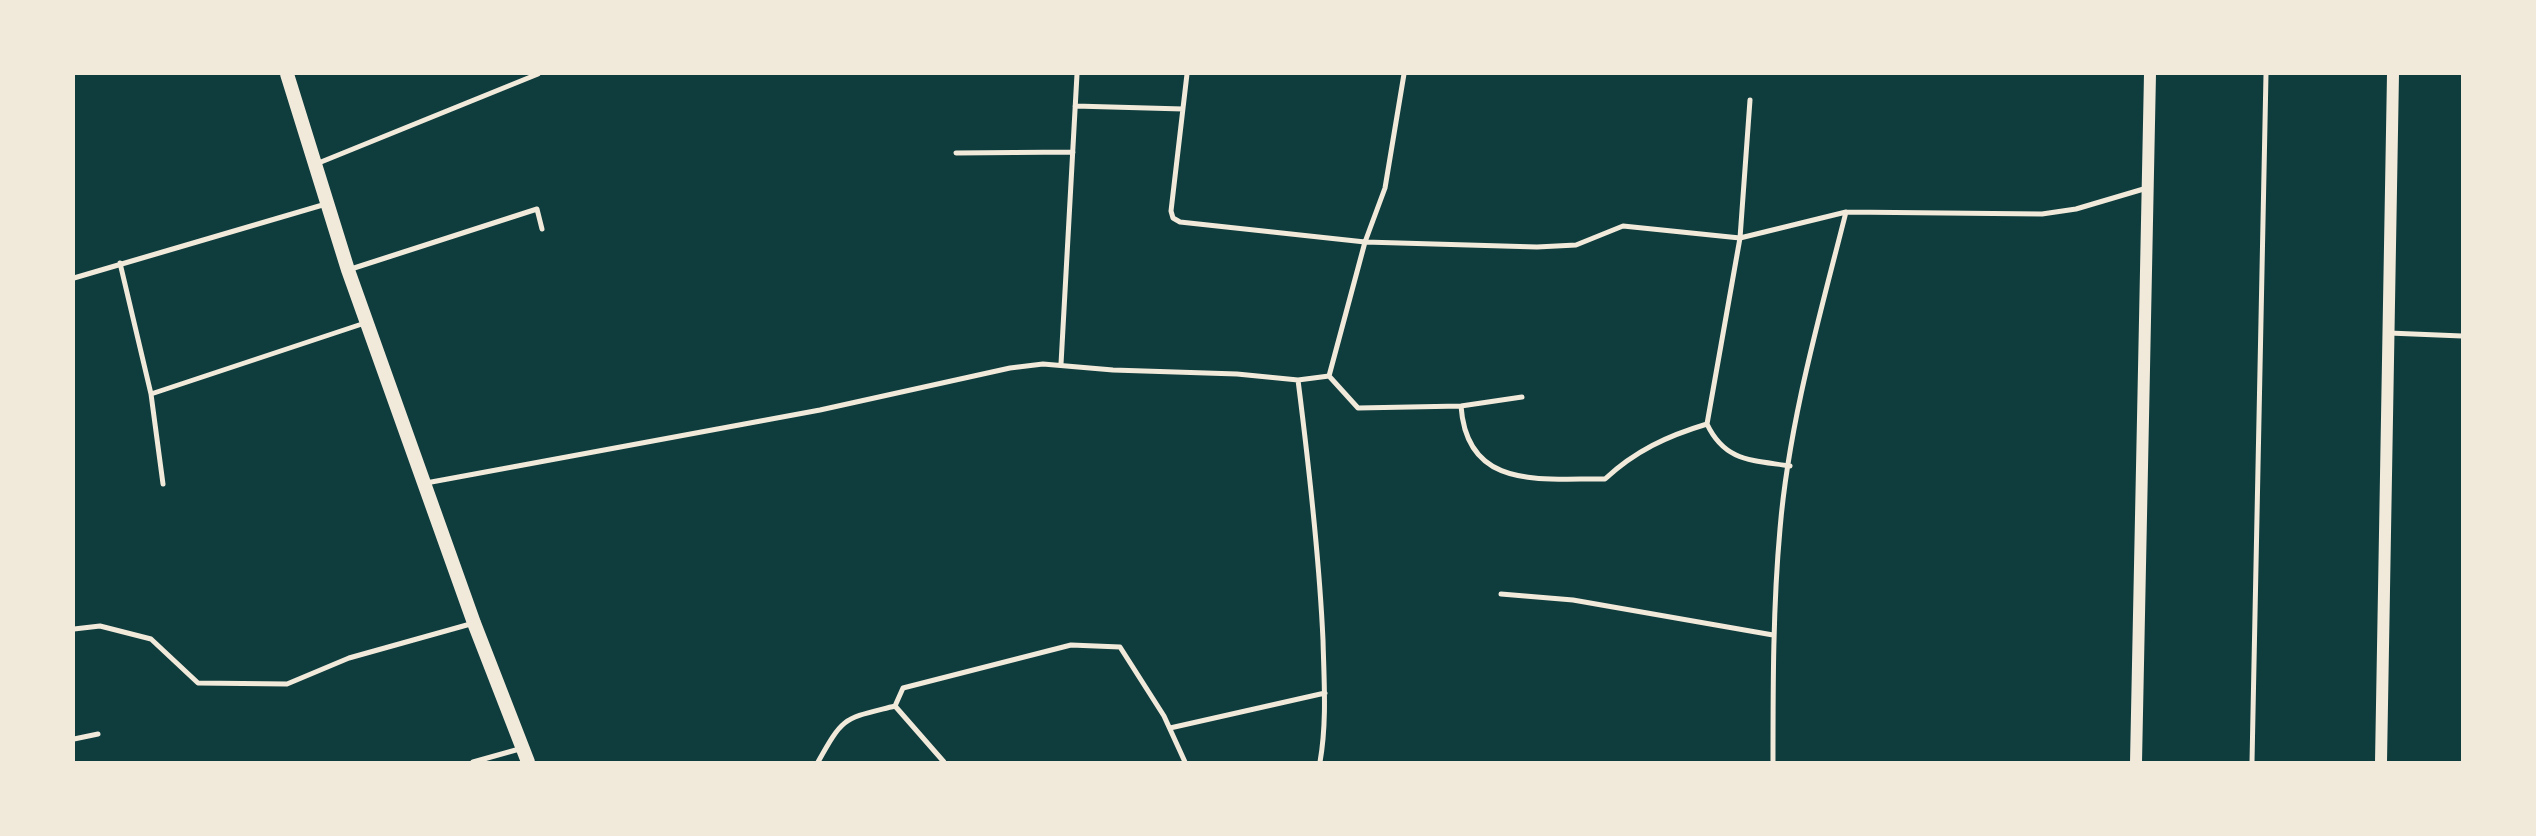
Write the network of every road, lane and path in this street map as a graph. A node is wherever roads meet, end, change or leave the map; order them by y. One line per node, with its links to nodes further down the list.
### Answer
1 (289, 74): 14 (main road)
2 (538, 74): 14 (lane)
3 (1077, 74): 10 (lane)
4 (1187, 74): 11 (lane)
5 (1404, 74): 20 (lane)
6 (2150, 74): 15 (street)
7 (2266, 74): 55 (lane)
8 (2393, 74): 25 (street)
9 (1750, 100): 19 (lane)
10 (1075, 106): 11 (lane); 12 (lane)
11 (1183, 109): 20 (lane)
12 (1073, 152): 13 (lane); 27 (lane)
13 (956, 153)
14 (316, 164): 16 (main road)
15 (2147, 188): 17 (lane); 54 (street)
16 (326, 204): 21 (lane); 22 (main road)
17 (1846, 212): 19 (lane); 34 (lane)
18 (542, 229): 22 (lane)
19 (1740, 238): 20 (lane); 33 (lane)
20 (1365, 242): 28 (lane)
21 (120, 263): 23 (lane); 30 (lane)
22 (348, 270): 24 (main road)
23 (74, 278)
24 (368, 322): 30 (lane); 35 (main road)
25 (2388, 333): 26 (lane); 56 (street)
26 (2462, 336)
27 (1061, 364): 29 (lane); 35 (lane)
28 (1329, 376): 29 (lane); 32 (lane)
29 (1298, 380): 41 (lane)
30 (151, 394): 36 (lane)
31 (1522, 397): 32 (lane)
32 (1461, 406): 33 (lane)
33 (1707, 424): 34 (lane)
34 (1790, 466): 40 (lane)
35 (424, 483): 38 (main road)
36 (163, 484)
37 (1501, 594): 40 (lane)
38 (474, 623): 39 (lane); 46 (main road)
39 (74, 629)
40 (1773, 635): 53 (lane)
41 (1325, 693): 43 (lane); 52 (lane)
42 (895, 706): 43 (lane); 49 (lane); 50 (lane)
43 (1170, 729): 51 (lane)
44 (98, 734): 45 (lane)
45 (74, 739)
46 (523, 748): 47 (lane); 48 (main road)
47 (473, 762)
48 (528, 762)
49 (818, 762)
50 (944, 762)
51 (1185, 762)
52 (1320, 762)
53 (1773, 762)
54 (2136, 762)
55 (2252, 762)
56 (2381, 762)

